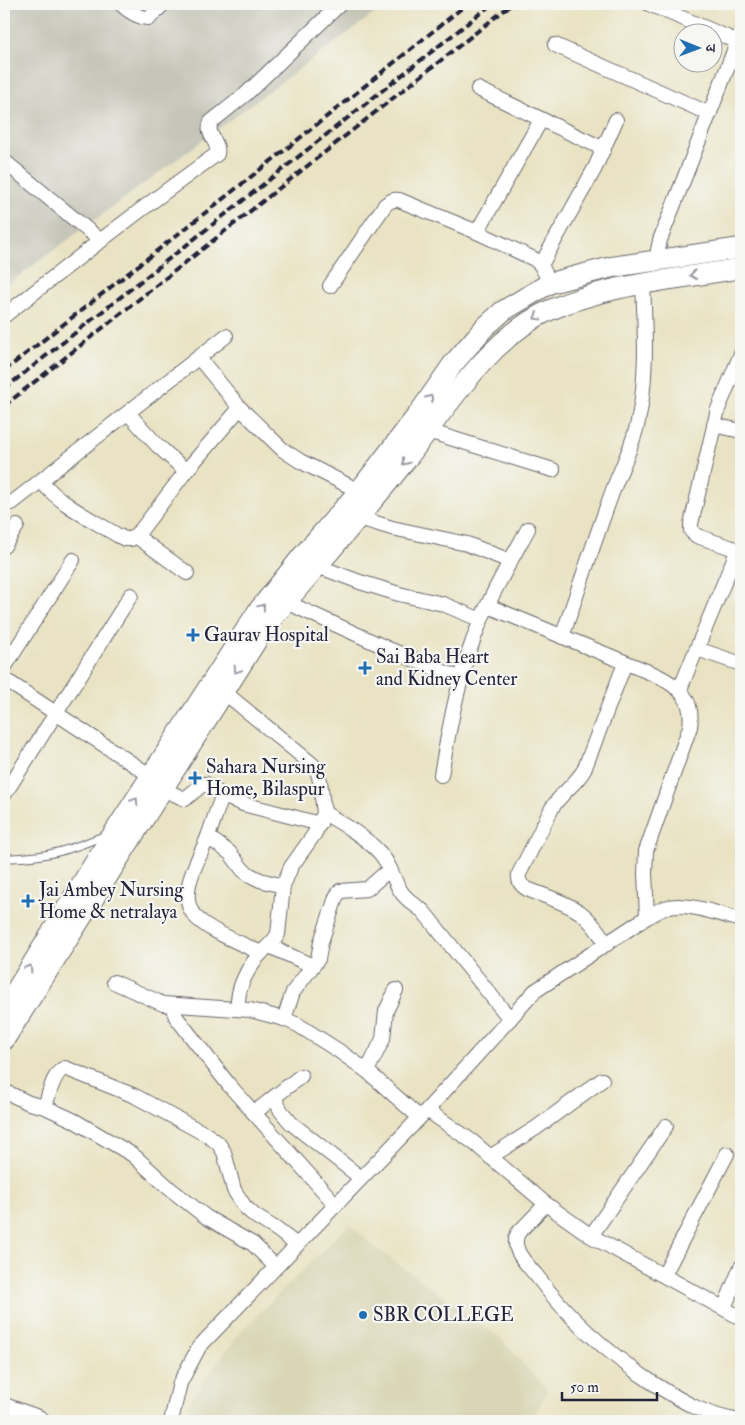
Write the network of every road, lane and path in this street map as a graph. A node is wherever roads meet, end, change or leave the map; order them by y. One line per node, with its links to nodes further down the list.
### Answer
1 (121, 4): 2 (street)
2 (163, 4)
3 (340, 4): 14 (street)
4 (652, 4): 5 (street)
5 (740, 39): 8 (street)
6 (555, 45): 8 (street)
7 (478, 90): 9 (street)
8 (710, 114): 16 (street)
9 (541, 120): 11 (street); 13 (street)
10 (616, 120): 11 (street)
11 (604, 149): 17 (street)
12 (4, 161): 14 (street)
13 (477, 232): 17 (street); 21 (street)
14 (101, 241): 22 (street)
15 (741, 248): 16 (main road)
16 (658, 261): 20 (main road)
17 (541, 265): 20 (street)
18 (741, 268): 19 (main road, one-way to 19)
19 (643, 282): 29 (main road, one-way to 29); 50 (street)
20 (550, 283): 34 (main road, one-way to 20)
21 (330, 286)
22 (4, 316)
23 (226, 336): 25 (street)
24 (741, 355): 28 (street)
25 (200, 358): 26 (street); 27 (street)
26 (240, 408): 32 (street); 34 (street)
27 (128, 413): 32 (street); 33 (street)
28 (714, 425): 30 (street); 41 (street)
29 (428, 431): 31 (street); 36 (main road, one-way to 36)
30 (741, 431)
31 (553, 470)
32 (186, 471): 39 (street)
33 (41, 481): 35 (street); 39 (street)
34 (359, 491): 60 (main road, one-way to 34)
35 (12, 503)
36 (359, 518): 43 (street); 44 (main road)
37 (17, 526): 40 (street)
38 (528, 528): 43 (street)
39 (136, 536): 45 (street)
40 (4, 546)
41 (740, 550): 51 (street)
42 (73, 560): 54 (street)
43 (510, 561): 48 (street)
44 (317, 566): 47 (main road); 49 (street)
45 (187, 573)
46 (131, 595): 59 (street)
47 (286, 602): 55 (street); 58 (main road, one-way to 58)
48 (488, 606): 49 (street); 50 (street)
49 (481, 620): 55 (street)
50 (562, 637): 52 (street)
51 (697, 649): 53 (street); 57 (street)
52 (625, 663): 57 (street); 73 (street)
53 (741, 664)
54 (4, 668)
55 (461, 678): 61 (street)
56 (4, 679): 59 (street)
57 (680, 689): 71 (street)
58 (224, 692): 60 (main road); 65 (street)
59 (56, 713): 62 (street); 63 (street)
60 (169, 764): 62 (main road)
61 (441, 775)
62 (157, 782): 64 (street); 66 (main road, one-way to 62); 83 (main road)
63 (4, 795)
64 (223, 796): 65 (street); 67 (street)
65 (322, 819): 69 (street); 70 (street)
66 (116, 831): 68 (lane); 80 (main road, one-way to 66)
67 (208, 837): 70 (street); 74 (street)
68 (12, 858)
69 (390, 869): 75 (street); 82 (street)
70 (284, 886): 74 (street)
71 (647, 917): 72 (street); 73 (street)
72 (741, 920)
73 (607, 944): 82 (street)
74 (265, 950): 75 (street); 79 (street)
75 (313, 966): 81 (street)
76 (114, 982): 78 (street)
77 (396, 990): 84 (street)
78 (172, 1005): 79 (street); 90 (street)
79 (238, 1009): 81 (street)
80 (4, 1010)
81 (284, 1019): 84 (street)
82 (510, 1019): 91 (street)
83 (4, 1040)
84 (367, 1072): 91 (street)
85 (301, 1076): 88 (street)
86 (602, 1080): 94 (street)
87 (4, 1091): 89 (street)
88 (274, 1097): 90 (street); 95 (street)
89 (45, 1107): 99 (street); 100 (street)
90 (254, 1113): 97 (street)
91 (423, 1114): 94 (street); 95 (street)
92 (666, 1126): 98 (street)
93 (727, 1154): 102 (street)
94 (490, 1157): 96 (street)
95 (362, 1178): 97 (street)
96 (546, 1204): 98 (street); 108 (street)
97 (336, 1205): 99 (street)
98 (591, 1236): 102 (street)
99 (297, 1245): 100 (street)
100 (276, 1267): 107 (street)
101 (741, 1267): 103 (street)
102 (664, 1275): 103 (street)
103 (724, 1308): 104 (street)
104 (741, 1318)
105 (4, 1409): 106 (main road)
106 (38, 1421)
107 (171, 1421)
108 (740, 1421)

